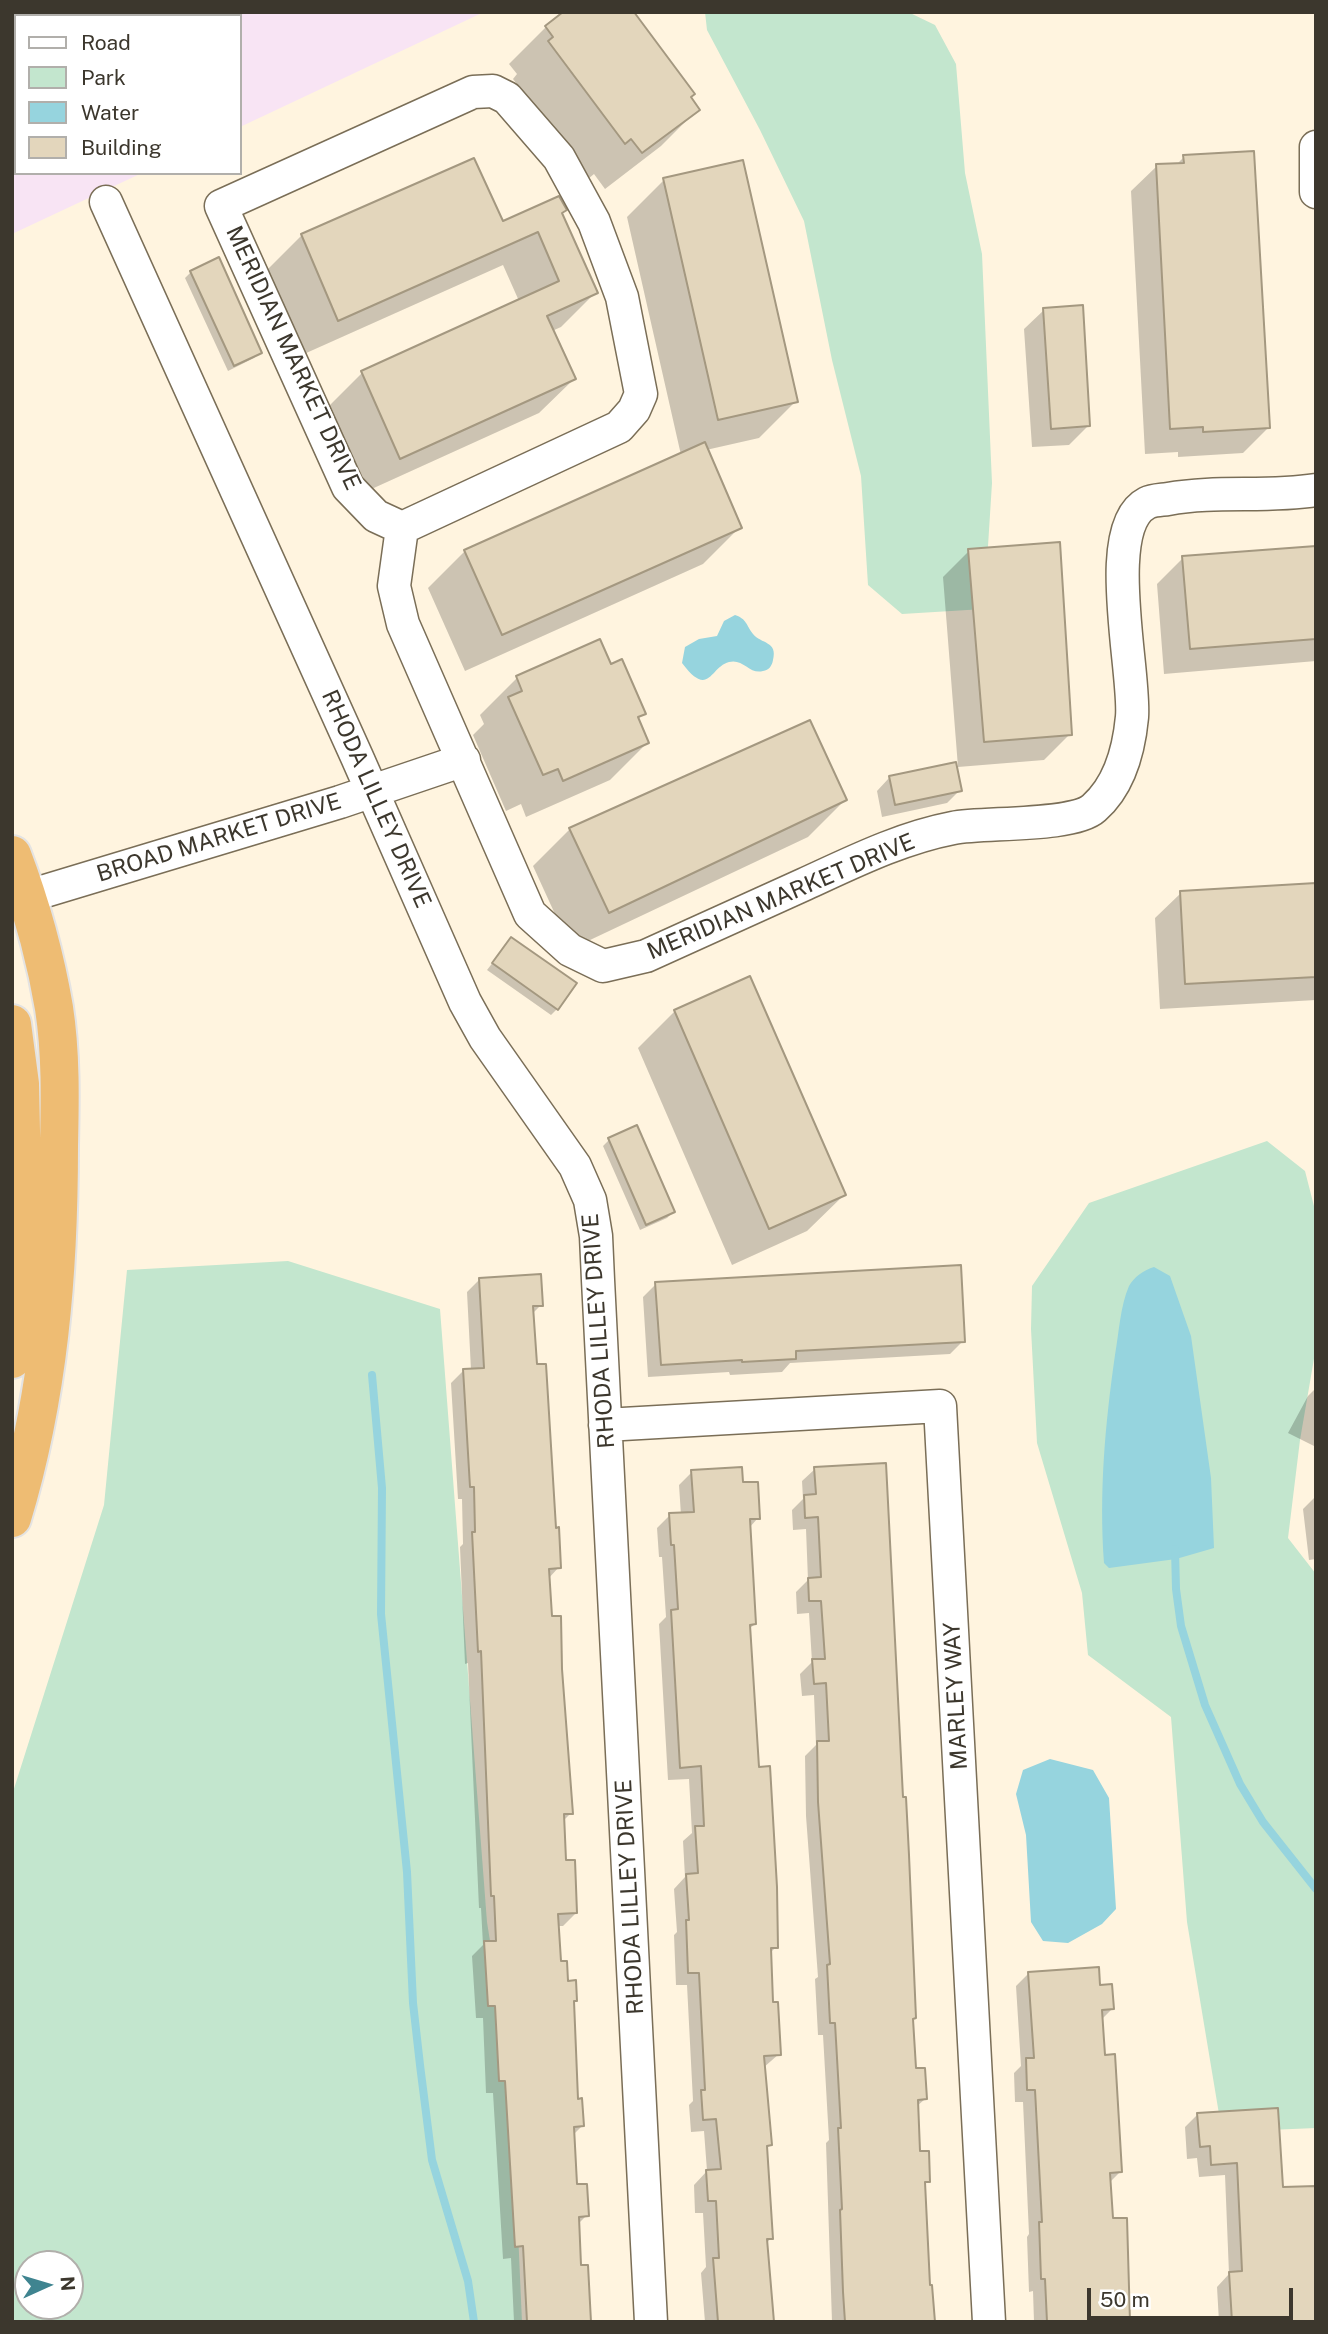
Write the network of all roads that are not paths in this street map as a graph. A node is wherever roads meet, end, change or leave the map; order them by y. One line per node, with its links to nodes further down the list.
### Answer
1 (1316, 147): 2 (street)
2 (1316, 192)
3 (106, 202): 7 (street, RHODA LILLEY DRIVE)
4 (1316, 490): 6 (street, MERIDIAN MARKET DRIVE)
5 (402, 528): 5 (street, MERIDIAN MARKET DRIVE); 6 (street, MERIDIAN MARKET DRIVE)
6 (464, 760): 7 (street, BROAD MARKET DRIVE)
7 (372, 790): 9 (street, BROAD MARKET DRIVE); 12 (street, RHODA LILLEY DRIVE)
8 (12, 855): 9 (highway)
9 (20, 898): 13 (highway)
10 (12, 1024): 11 (highway)
11 (12, 1359)
12 (605, 1424): 14 (street, RHODA LILLEY DRIVE); 15 (street, MARLEY WAY)
13 (12, 1518)
14 (651, 2322)
15 (989, 2322)

